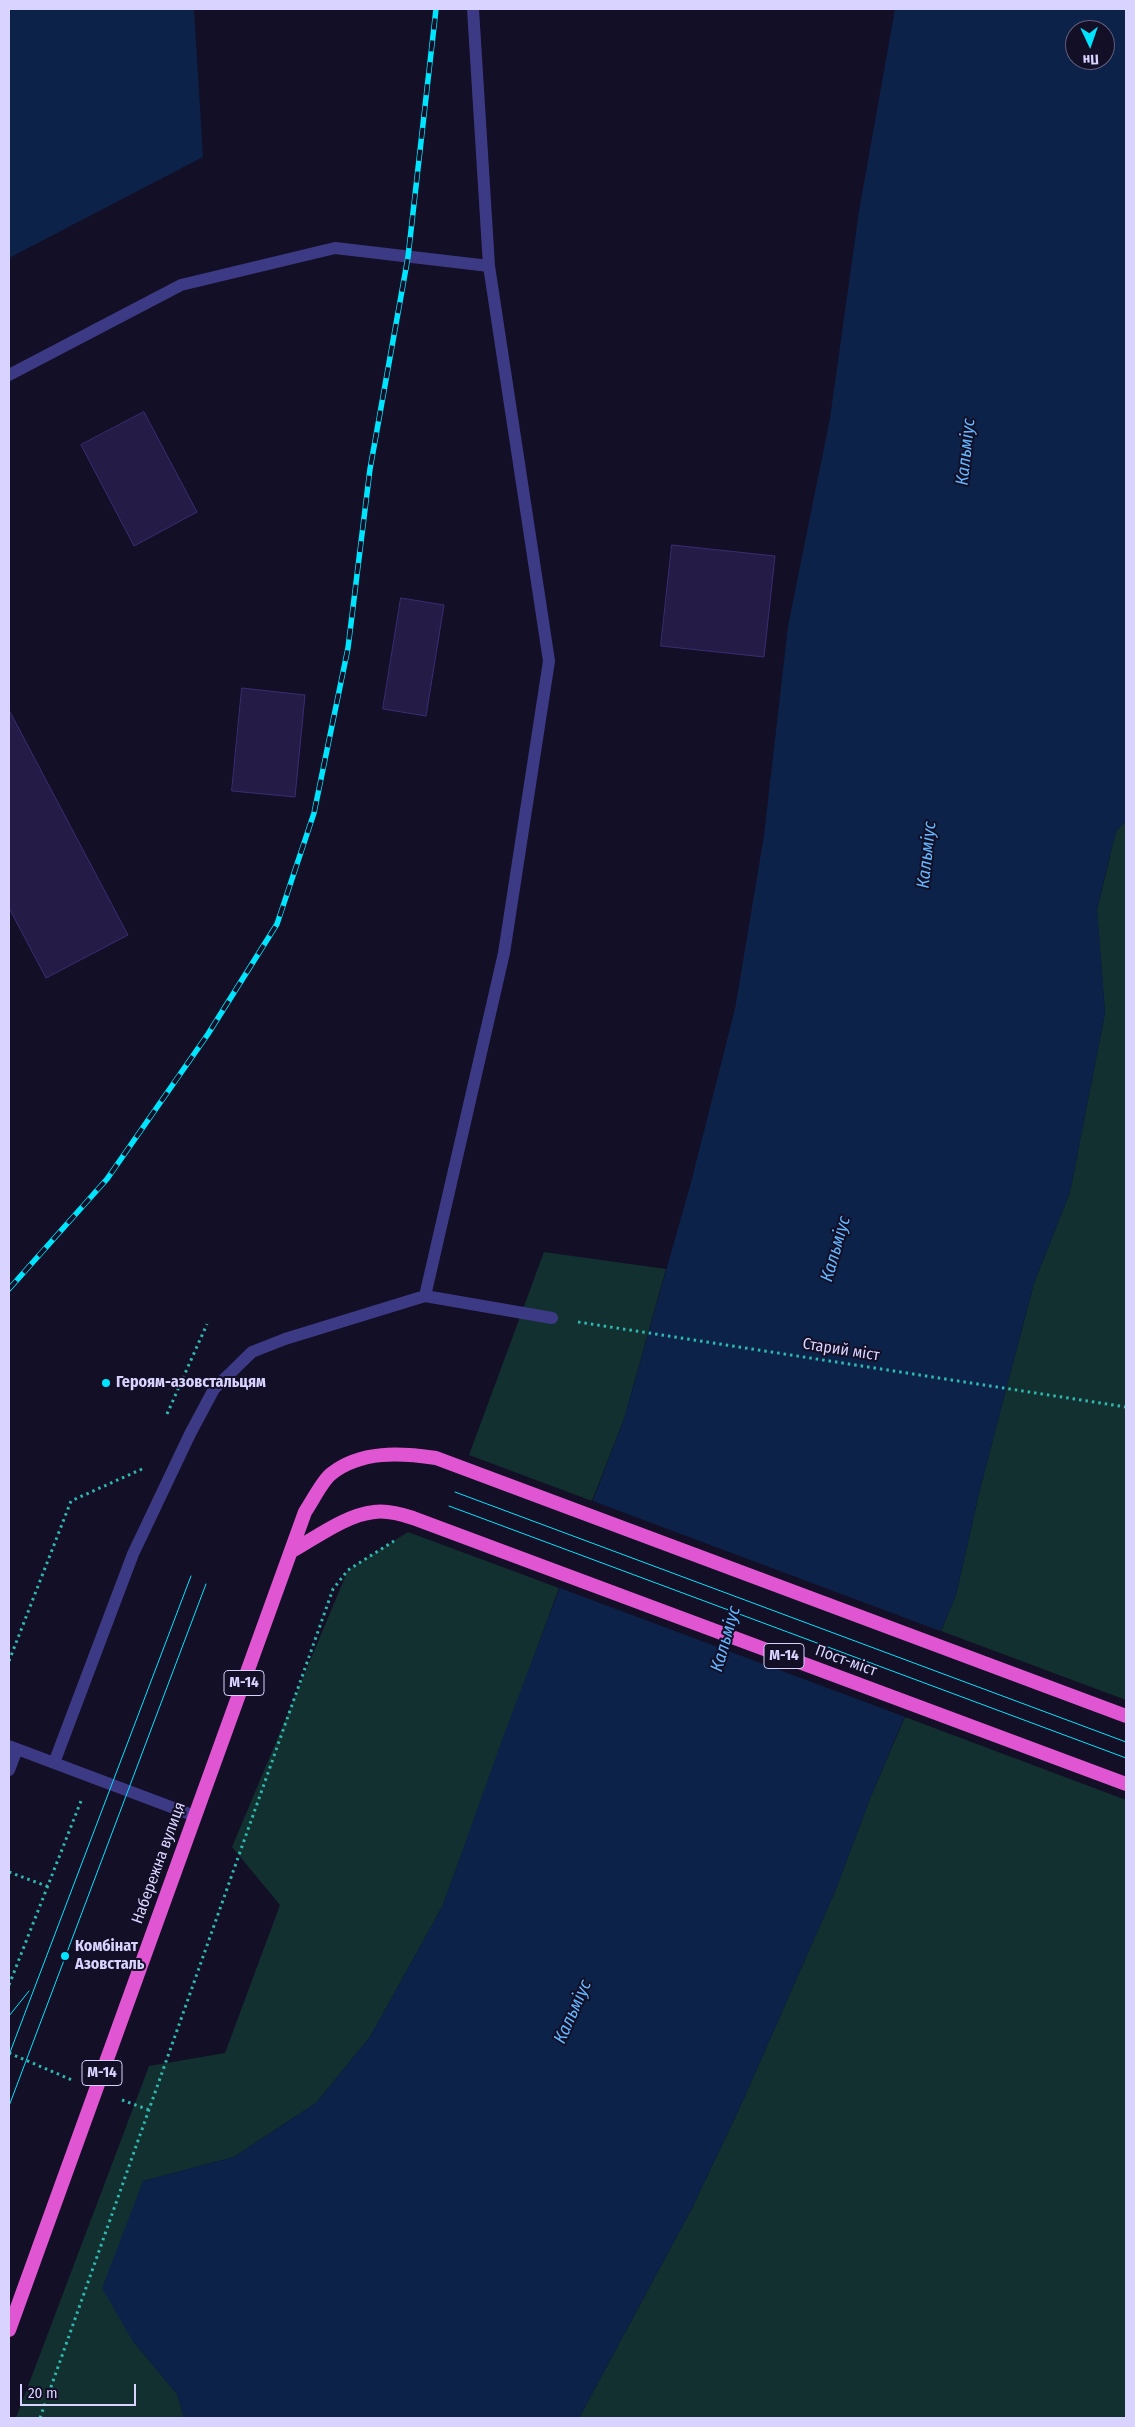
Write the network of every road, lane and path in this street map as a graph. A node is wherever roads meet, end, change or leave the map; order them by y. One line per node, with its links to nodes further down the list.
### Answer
1 (473, 9): 2 (street)
2 (489, 266): 3 (street); 4 (street)
3 (9, 375)
4 (425, 1296): 5 (street); 15 (street)
5 (552, 1318): 7 (path, Старий міст)
6 (207, 1324): 8 (path)
7 (1126, 1407)
8 (163, 1423)
9 (144, 1468): 12 (path)
10 (414, 1518): 11 (highway, М-14); 18 (highway, Пост-міст / М-14); 24 (path)
11 (292, 1551): 13 (highway, М-14); 19 (highway, Набережна вулиця / М-14)
12 (9, 1661)
13 (1126, 1716)
14 (13, 1747): 15 (street); 16 (street)
15 (54, 1763): 17 (street)
16 (9, 1770)
17 (90, 1777): 19 (street); 21 (path)
18 (1126, 1784)
19 (195, 1816): 23 (highway, Набережна вулиця / М-14)
20 (9, 1872): 21 (path)
21 (49, 1887): 22 (path)
22 (9, 1985)
23 (9, 2330)
24 (40, 2418)

